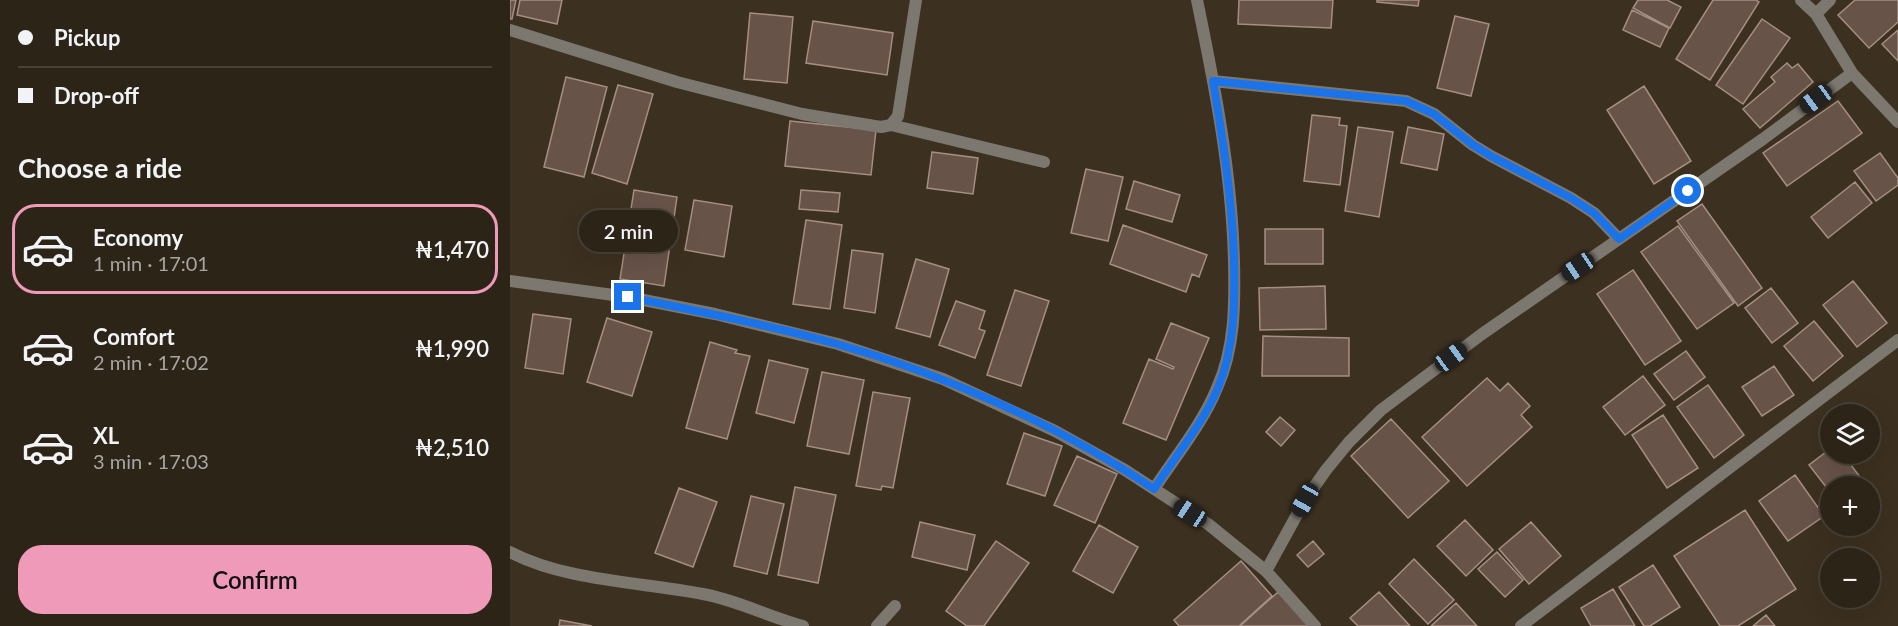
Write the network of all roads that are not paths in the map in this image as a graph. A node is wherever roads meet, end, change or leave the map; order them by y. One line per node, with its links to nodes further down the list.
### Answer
1 (916, 0): 10 (street)
2 (1197, 0): 8 (street)
3 (1801, 0): 5 (street)
4 (1830, 0): 5 (street)
5 (1816, 14): 7 (street)
6 (510, 30): 10 (street)
7 (1852, 73): 9 (street); 12 (street)
8 (1213, 81): 12 (street); 15 (street)
9 (1898, 122)
10 (891, 125): 11 (street)
11 (1044, 162)
12 (1619, 239): 17 (street)
13 (510, 281): 15 (street)
14 (1898, 340): 22 (street)
15 (1154, 489): 17 (street)
16 (510, 552): 19 (street)
17 (1266, 570): 21 (street)
18 (896, 606): 20 (street)
19 (803, 626)
20 (877, 626)
21 (1315, 626)
22 (1521, 626)

